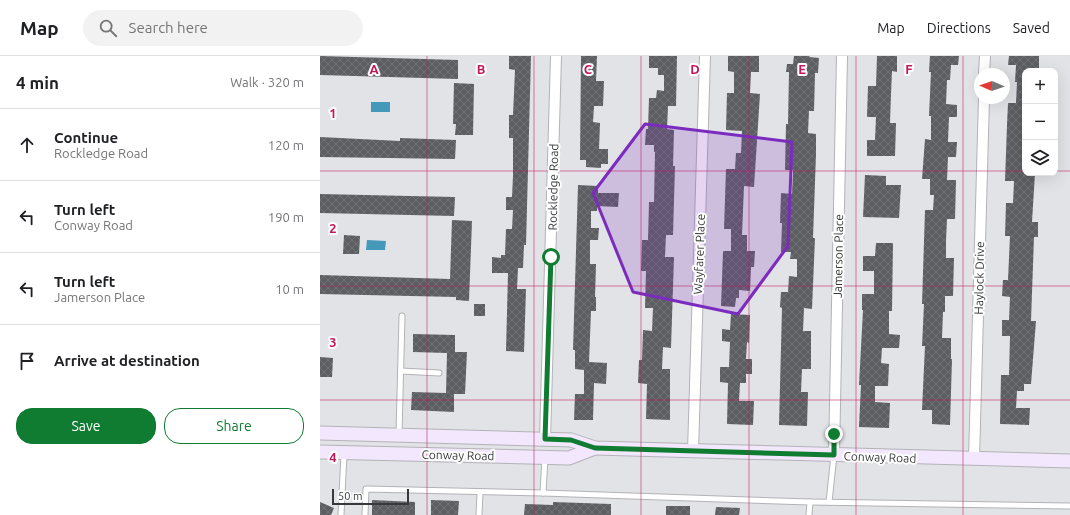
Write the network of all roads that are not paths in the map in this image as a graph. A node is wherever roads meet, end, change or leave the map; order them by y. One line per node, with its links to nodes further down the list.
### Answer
1 (556, 56): 12 (street, Rockledge Road)
2 (705, 56): 16 (street, Wayfarer Place)
3 (842, 56): 17 (street, Jamerson Place)
4 (985, 56): 5 (street)
5 (984, 68)
6 (984, 104): 19 (street, Haylock Drive)
7 (402, 316): 8 (lane)
8 (401, 371): 9 (lane); 11 (lane)
9 (439, 373)
10 (320, 432): 11 (main road, Conway Road)
11 (399, 434): 12 (main road, Conway Road)
12 (545, 439): 13 (main road, Conway Road)
13 (595, 448): 16 (main road, Conway Road); 18 (main road, Conway Road)
14 (320, 452): 15 (main road, Conway Road)
15 (344, 452): 18 (main road, Conway Road); 26 (lane)
16 (693, 452): 17 (main road, Conway Road)
17 (834, 455): 19 (main road, Conway Road); 24 (lane)
18 (545, 457): 22 (lane)
19 (974, 459): 20 (main road, Conway Road)
20 (1070, 461)
21 (480, 492): 22 (lane); 27 (lane); 28 (lane)
22 (544, 492): 23 (lane)
23 (810, 502): 24 (lane); 29 (lane)
24 (829, 502): 25 (lane)
25 (1070, 506)
26 (341, 515)
27 (365, 515)
28 (479, 515)
29 (809, 515)

